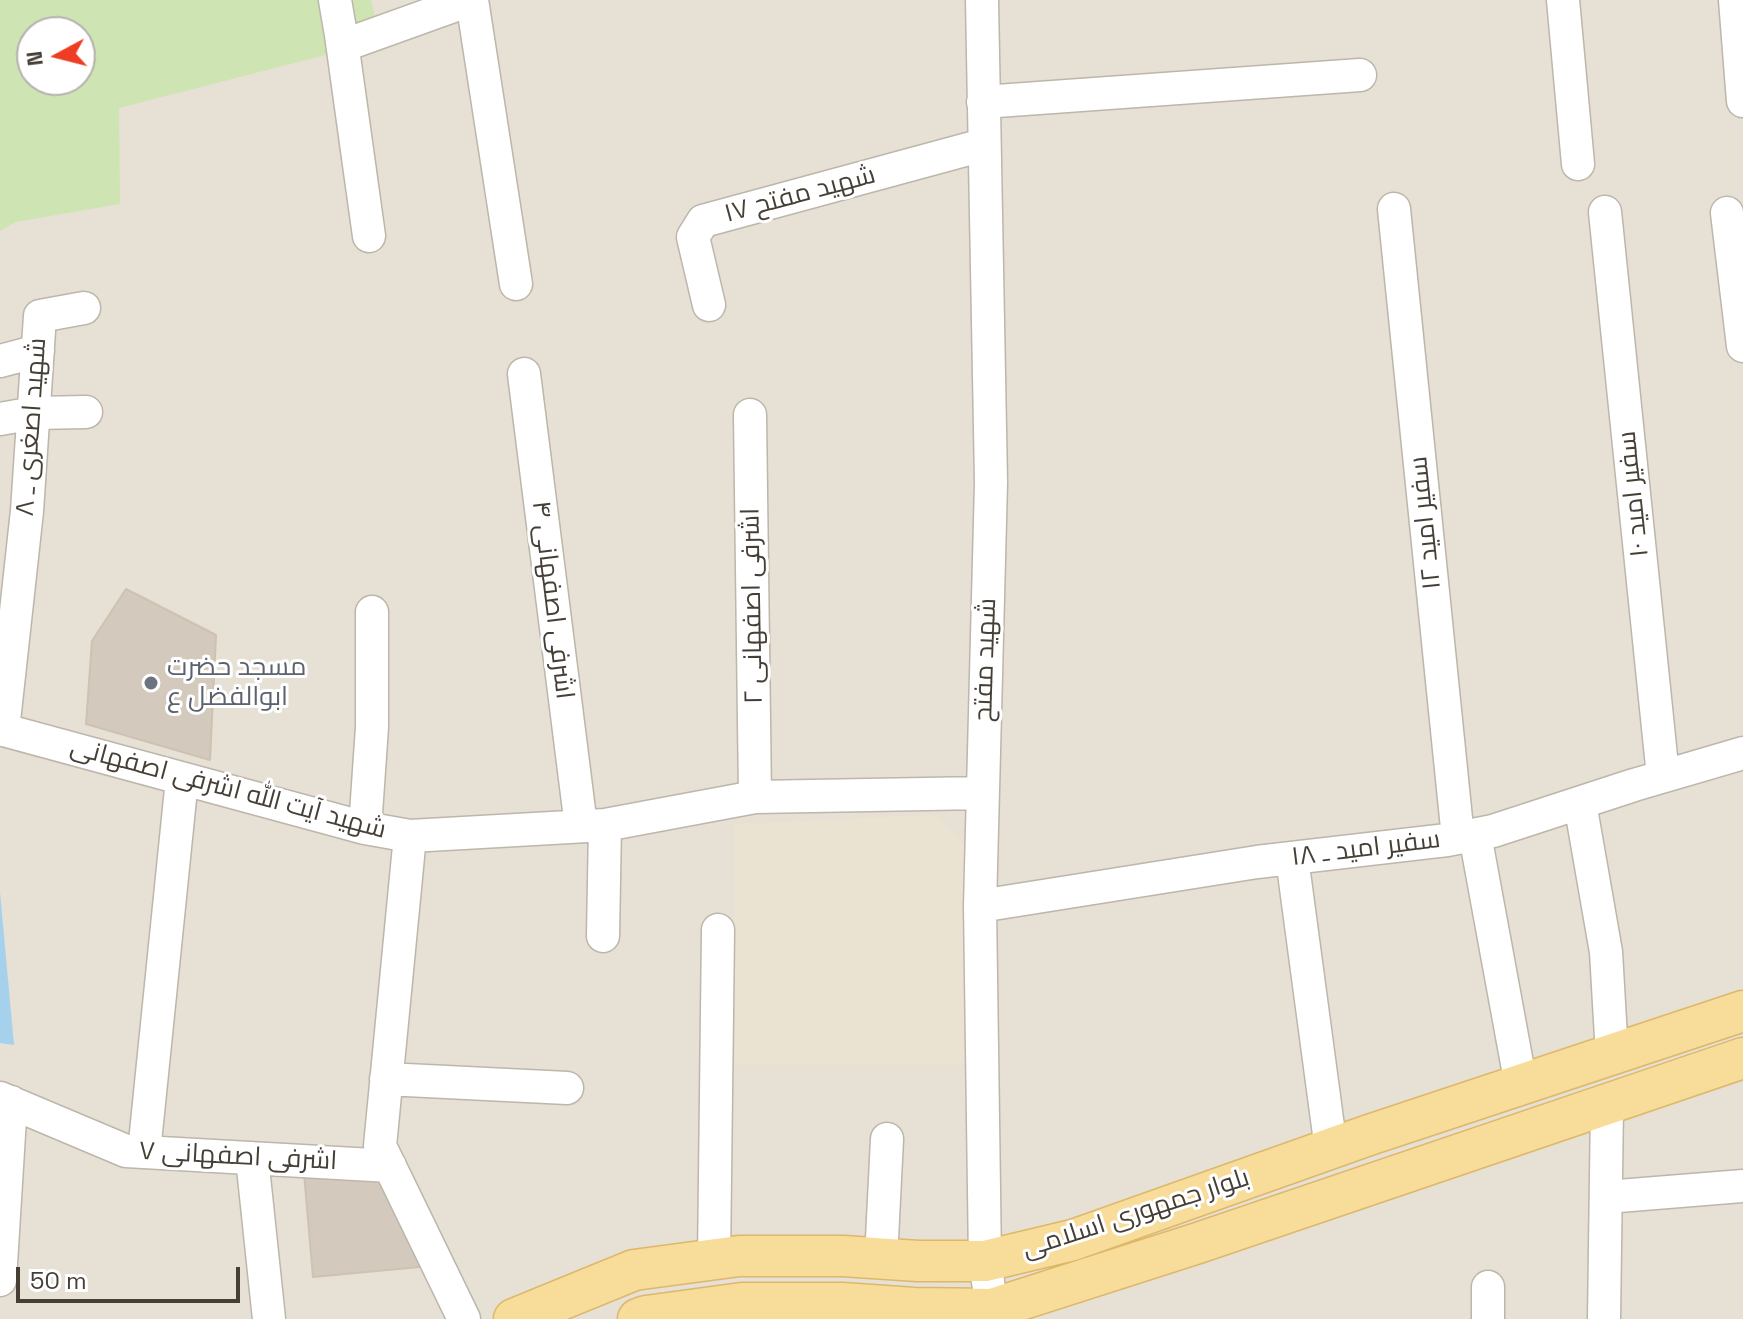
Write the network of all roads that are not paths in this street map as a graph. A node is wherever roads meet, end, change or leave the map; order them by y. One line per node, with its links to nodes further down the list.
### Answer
1 (335, 0): 6 (street)
2 (471, 0): 6 (street); 16 (street)
3 (982, 0): 9 (street, شهید مفتح)
4 (1563, 0): 11 (street)
5 (1735, 0): 8 (street)
6 (341, 35): 15 (street)
7 (1360, 75): 9 (street)
8 (1743, 101)
9 (983, 102): 10 (street, شهید مفتح)
10 (983, 145): 17 (street, شهید مفتح ۱۷); 32 (street, شهید مفتح)
11 (1578, 164)
12 (1394, 209): 38 (street, سفیر امید ۱۲)
13 (1605, 212): 30 (street, سفیر امید ۱۰)
14 (1727, 213): 19 (street)
15 (369, 236)
16 (516, 284)
17 (709, 305)
18 (84, 308): 20 (street, شهید اصغری ـ ۸)
19 (1743, 346)
20 (38, 351): 21 (street); 24 (street, شهید اصغری ـ ۸)
21 (0, 361)
22 (524, 374): 35 (street, اشرفی اصفهانی ۴)
23 (86, 412): 24 (street)
24 (34, 413): 26 (street); 28 (street, شهید اصغری ـ ۸)
25 (750, 415): 33 (street, اشرفی اصفهانی ۲)
26 (0, 419)
27 (372, 612): 36 (street)
28 (1, 730): 31 (street, شهید آیت الله اشرفی اصفهانی)
29 (1743, 753): 30 (street, سفیر امید ـ ۱۸)
30 (1663, 776): 34 (street, سفیر امید ـ ۱۸)
31 (182, 779): 36 (street, شهید آیت الله اشرفی اصفهانی); 53 (street)
32 (982, 793): 33 (street, شهید آیت الله اشرفی اصفهانی); 40 (street, شهید مفتح)
33 (755, 797): 35 (street, شهید آیت الله اشرفی اصفهانی)
34 (1580, 803): 38 (street, سفیر امید ـ ۱۸); 44 (street)
35 (593, 826): 37 (street, شهید آیت الله اشرفی اصفهانی); 42 (street, اشرفی اصفهانی ۴)
36 (365, 828): 37 (street, شهید آیت الله اشرفی اصفهانی)
37 (410, 836): 46 (street)
38 (1466, 836): 39 (street, سفیر امید ـ ۱۸); 47 (street, سفیر امید ۱۲)
39 (1292, 858): 40 (street, سفیر امید ـ ۱۸); 52 (street)
40 (980, 906): 60 (street, شهید مفتح)
41 (718, 930): 58 (street)
42 (603, 936)
43 (1743, 1011): 44 (main road, بلوار جمهوری اسلامی)
44 (1612, 1055): 47 (main road, بلوار جمهوری اسلامی)
45 (1743, 1058): 50 (main road, بلوار جمهوری اسلامی)
46 (386, 1079): 48 (street); 54 (street)
47 (1521, 1085): 52 (main road, بلوار جمهوری اسلامی)
48 (567, 1088)
49 (6, 1100): 53 (street, اشرفی اصفهانی ۷); 61 (street)
50 (1607, 1105): 57 (street); 64 (main road, بلوار جمهوری اسلامی)
51 (887, 1139): 59 (street)
52 (1331, 1149): 60 (main road, بلوار جمهوری اسلامی)
53 (144, 1152): 55 (street, اشرفی اصفهانی ۷)
54 (385, 1156): 55 (street, اشرفی اصفهانی ۷); 66 (street)
55 (252, 1158): 65 (street)
56 (1743, 1186): 57 (street)
57 (1606, 1197): 70 (street)
58 (714, 1259): 59 (main road, بلوار جمهوری اسلامی); 67 (main road, بلوار جمهوری اسلامی)
59 (881, 1259): 60 (main road, بلوار جمهوری اسلامی)
60 (985, 1261): 64 (street, شهید مفتح)
61 (0, 1280)
62 (1488, 1287): 69 (street)
63 (713, 1313): 64 (main road, بلوار جمهوری اسلامی); 68 (main road, بلوار جمهوری اسلامی)
64 (978, 1314)
65 (269, 1319)
66 (464, 1319)
67 (514, 1319)
68 (638, 1319)
69 (1488, 1319)
70 (1604, 1319)

